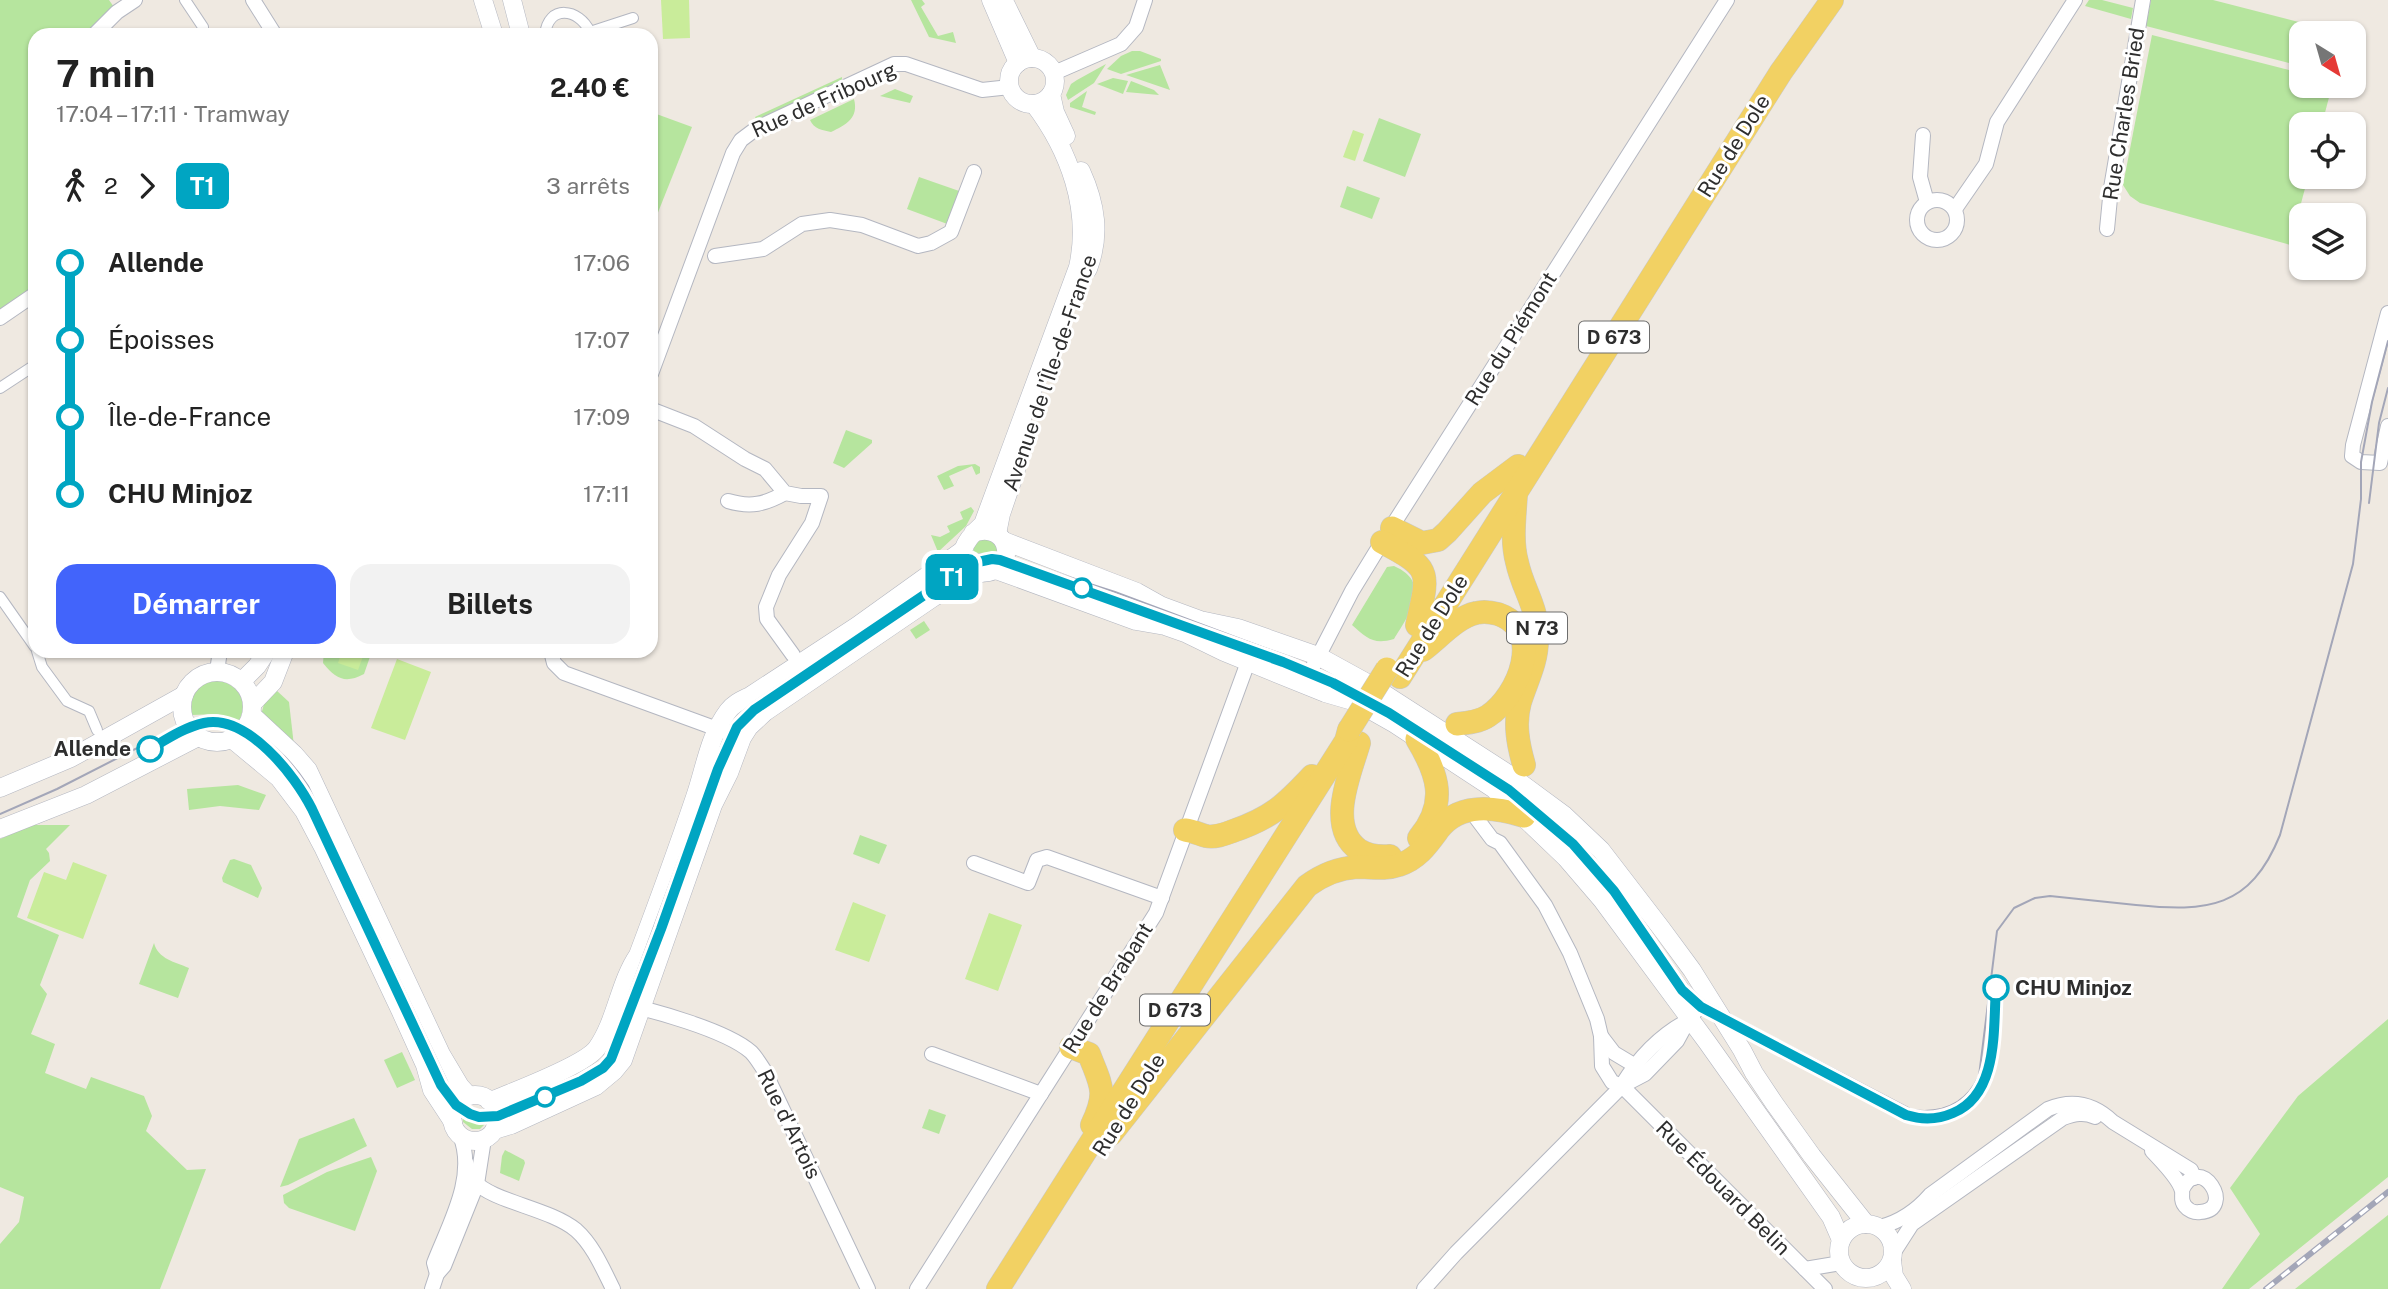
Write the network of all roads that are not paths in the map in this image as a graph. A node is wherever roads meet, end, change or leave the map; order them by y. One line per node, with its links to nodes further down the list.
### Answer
1 (135, 0): 15 (street)
2 (185, 0): 16 (street)
3 (253, 0): 17 (street)
4 (483, 0): 18 (street)
5 (512, 0): 19 (street)
6 (991, 0): 23 (street)
7 (1004, 0): 23 (street)
8 (1145, 0): 24 (street)
9 (1727, 0): 47 (street, Rue du Piémont)
10 (1815, 0): 42 (main road, Rue de Dole / D 673)
11 (1832, 0): 43 (main road, Rue de Dole / D 673)
12 (2075, 0): 31 (street)
13 (2140, 1): 32 (street, Rue Charles Bried)
14 (633, 18): 22 (street)
15 (99, 28)
16 (203, 28)
17 (271, 28)
18 (492, 28)
19 (519, 28)
20 (547, 28): 21 (street)
21 (587, 28)
22 (604, 28)
23 (1025, 60): 24 (street); 25 (street)
24 (1054, 73): 26 (street)
25 (1010, 87): 27 (street); 37 (street, Rue de Fribourg)
26 (1051, 94): 27 (street); 48 (street, Avenue de l'Île-de-France)
27 (1034, 104): 46 (street, Avenue de l'Île-de-France)
28 (1923, 135): 30 (street)
29 (974, 172): 33 (street)
30 (1927, 202): 31 (street); 31 (street)
31 (1955, 209)
32 (2107, 229)
33 (715, 256)
34 (28, 299): 36 (street)
35 (2388, 313): 41 (street)
36 (0, 318)
37 (658, 352)
38 (28, 370): 39 (street)
39 (0, 388)
40 (658, 412): 44 (street)
41 (2388, 426)
42 (1518, 466): 47 (main road); 52 (main road, Rue de Dole / D 673)
43 (1516, 492): 62 (main road, Rue de Dole / D 673); 76 (main road, N 73)
44 (785, 493): 45 (street); 54 (street)
45 (728, 502)
46 (973, 533): 48 (street); 49 (street)
47 (1387, 535): 52 (main road); 55 (street, Rue du Piémont)
48 (1000, 537): 50 (street); 55 (street)
49 (963, 550): 50 (street); 69 (street)
50 (988, 572): 61 (street); 73 (street)
51 (0, 597): 53 (street)
52 (1417, 625): 62 (main road, Rue de Dole / D 673)
53 (28, 637)
54 (793, 655)
55 (1318, 656): 65 (street, Rue du Piémont); 71 (street)
56 (39, 658): 70 (street)
57 (219, 658): 63 (street)
58 (262, 658): 64 (street)
59 (283, 658): 67 (street)
60 (553, 658): 69 (street)
61 (1248, 662): 65 (street); 82 (street, Rue de Brabant)
62 (1399, 669): 68 (main road); 74 (main road, Rue de Dole / D 673, bridge)
63 (217, 671): 64 (street); 66 (street)
64 (242, 681): 67 (street)
65 (1304, 684): 71 (street)
66 (184, 695): 72 (street); 77 (street)
67 (252, 709): 75 (street); 95 (street)
68 (1457, 724): 71 (street)
69 (717, 729): 73 (street); 86 (street)
70 (97, 730)
71 (1426, 733): 74 (main road); 79 (street); 80 (street)
72 (198, 737): 75 (street); 81 (street)
73 (742, 738): 87 (street)
74 (1354, 738): 82 (main road); 101 (main road, Rue de Dole / D 673); 108 (main road, Rue de Dole / D 673)
75 (232, 739): 98 (street)
76 (1524, 765): 79 (street, N 73)
77 (0, 788)
78 (1471, 811): 80 (main road); 89 (street, Rue Édouard Belin); 101 (main road)
79 (1564, 815): 85 (street)
80 (1524, 816): 88 (street)
81 (0, 828)
82 (1185, 830): 84 (street, Rue de Brabant)
83 (974, 863): 84 (street)
84 (1162, 898): 90 (street, Rue de Brabant)
85 (1708, 997): 88 (street); 109 (street)
86 (616, 1003): 87 (street, Rue d'Artois); 96 (street)
87 (643, 1008): 100 (street); 118 (street, Rue d'Artois)
88 (1689, 1019): 92 (street); 93 (street); 110 (street)
89 (1601, 1036): 92 (street, Rue Édouard Belin); 93 (street, Rue Édouard Belin)
90 (1071, 1047): 94 (street, Rue de Brabant); 108 (main road)
91 (932, 1054): 94 (street)
92 (1634, 1065): 93 (street)
93 (1622, 1086): 113 (street, Rue Édouard Belin); 122 (street)
94 (1041, 1094): 119 (street, Rue de Brabant)
95 (470, 1096): 96 (street); 98 (street)
96 (489, 1101): 100 (street)
97 (2113, 1122): 99 (street); 102 (street); 103 (street)
98 (456, 1128): 100 (street); 104 (street)
99 (2015, 1133): 103 (street); 109 (street)
100 (489, 1135): 106 (street)
101 (1109, 1137): 121 (main road, Rue de Dole / D 673)
102 (2142, 1140): 105 (street); 107 (street)
103 (2013, 1153): 111 (street)
104 (466, 1162): 106 (street); 114 (street)
105 (2194, 1178): 107 (street); 107 (street)
106 (477, 1184): 114 (street); 117 (street)
107 (2182, 1190)
108 (1058, 1195): 120 (main road, Rue de Dole / D 673)
109 (1873, 1226): 110 (street); 111 (street)
110 (1841, 1240): 112 (street)
111 (1893, 1256): 115 (street); 124 (street)
112 (1841, 1263): 113 (street); 115 (street)
113 (1805, 1269): 123 (street, Rue Édouard Belin)
114 (437, 1274): 116 (street)
115 (1875, 1284)
116 (432, 1289)
117 (613, 1289)
118 (868, 1289)
119 (917, 1289)
120 (998, 1289)
121 (1013, 1289)
122 (1424, 1289)
123 (1825, 1289)
124 (1902, 1289)

